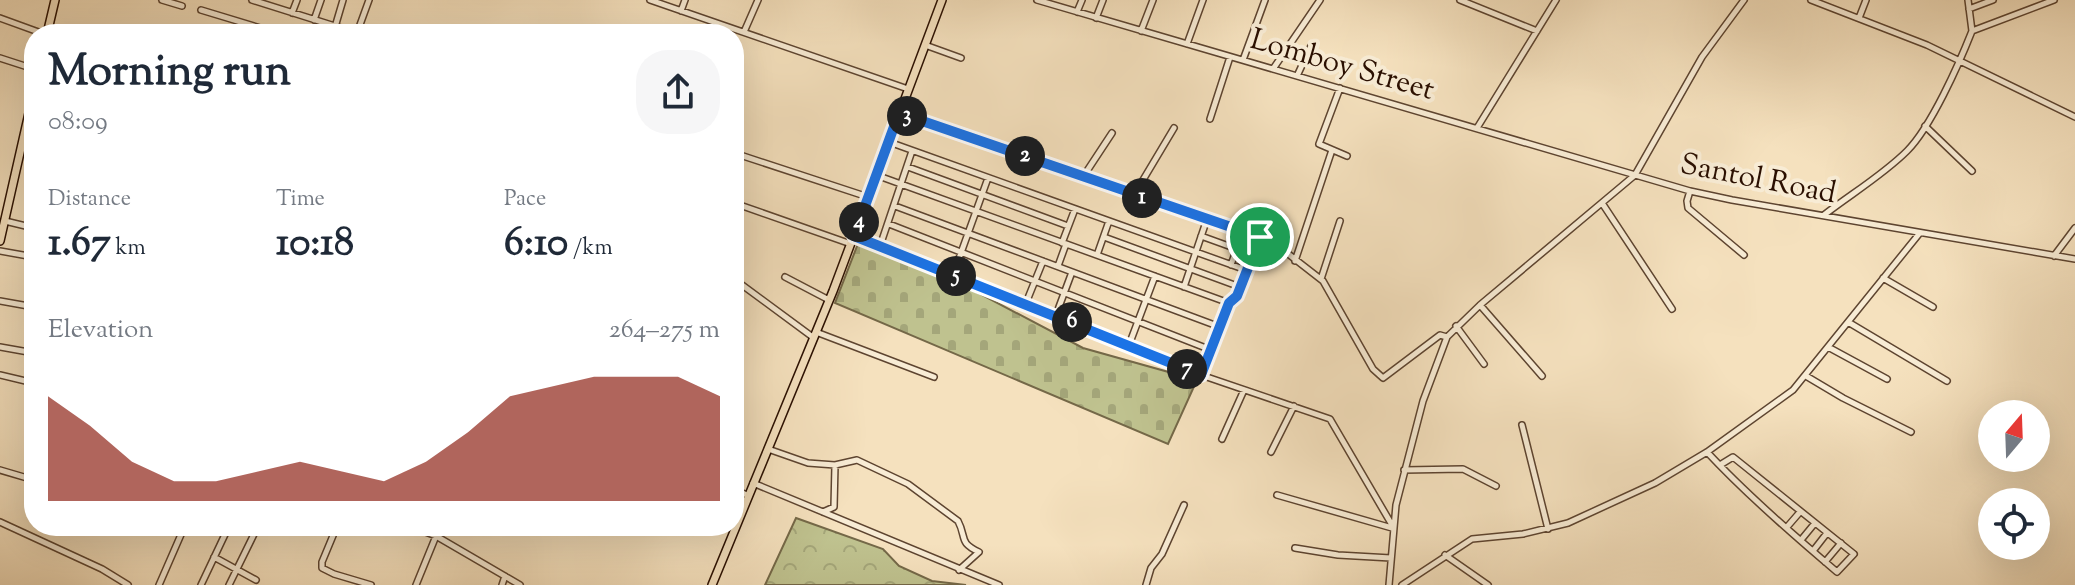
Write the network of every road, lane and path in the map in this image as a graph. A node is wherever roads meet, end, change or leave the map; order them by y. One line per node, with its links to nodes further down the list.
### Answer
1 (55, 0): 38 (main road)
2 (162, 0): 28 (street)
3 (252, 0): 26 (street)
4 (297, 0): 33 (street)
5 (321, 0): 37 (street)
6 (343, 0): 41 (street)
7 (369, 0): 42 (street)
8 (650, 0): 31 (street)
9 (685, 0): 31 (street)
10 (758, 0): 48 (street)
11 (942, 0): 50 (main road)
12 (1038, 0): 32 (street, Lomboy Street)
13 (1082, 0): 32 (street)
14 (1103, 0): 35 (street)
15 (1153, 0): 45 (street)
16 (1203, 0): 49 (street)
17 (1265, 0): 55 (street)
18 (1320, 0): 58 (street)
19 (1460, 0): 46 (street)
20 (1556, 0): 46 (street)
21 (1744, 0): 79 (street, Santol Road)
22 (1811, 0): 36 (street)
23 (1866, 0): 36 (street)
24 (1968, 0): 29 (street)
25 (2054, 0): 47 (street)
26 (260, 1): 33 (street)
27 (1990, 1): 29 (street)
28 (182, 6)
29 (1969, 9): 47 (street)
30 (201, 10): 39 (street)
31 (681, 11): 43 (street)
32 (1077, 12): 35 (street, Lomboy Street)
33 (292, 13): 37 (street)
34 (0, 18): 44 (street)
35 (1096, 18): 45 (street, Lomboy Street)
36 (1859, 18): 56 (street)
37 (314, 20): 40 (street)
38 (49, 24)
39 (243, 24)
40 (326, 24)
41 (336, 24)
42 (361, 24)
43 (720, 24)
44 (24, 26)
45 (1141, 31): 49 (street, Lomboy Street)
46 (1537, 31): 67 (street)
47 (1972, 31): 56 (street)
48 (744, 32): 61 (street)
49 (1187, 44): 52 (street, Lomboy Street)
50 (925, 45): 54 (street); 61 (main road)
51 (1311, 46): 59 (street)
52 (1230, 57): 55 (street, Lomboy Street); 64 (street)
53 (0, 58): 57 (street)
54 (961, 58)
55 (1243, 60): 58 (street, Lomboy Street)
56 (1960, 62): 63 (street); 65 (street)
57 (24, 66)
58 (1273, 69): 59 (street, Lomboy Street)
59 (1297, 76): 60 (street, Lomboy Street)
60 (1340, 88): 67 (street, Lomboy Street); 72 (street)
61 (908, 89): 62 (main road)
62 (899, 113): 71 (main road); 80 (street)
63 (2075, 117)
64 (1210, 119)
65 (1925, 126): 77 (street); 93 (street)
66 (1174, 128): 85 (street)
67 (1477, 128): 79 (street, Lomboy Street)
68 (1112, 133): 80 (street)
69 (24, 137): 70 (main road)
70 (23, 142): 87 (main road)
71 (889, 142): 73 (street); 78 (main road)
72 (1332, 150): 75 (street); 122 (street)
73 (912, 151): 76 (street); 81 (street)
74 (744, 156): 86 (street)
75 (1347, 156)
76 (908, 167): 82 (street); 84 (street)
77 (1972, 171)
78 (876, 175): 82 (street); 86 (main road)
79 (1635, 175): 83 (street, Santol Road); 88 (street)
80 (1083, 177): 85 (street)
81 (988, 178): 84 (street); 91 (street)
82 (902, 184): 90 (street); 92 (street)
83 (1690, 191): 93 (street, Santol Road); 118 (street)
84 (982, 195): 92 (street); 100 (street)
85 (1134, 195): 94 (street)
86 (868, 197): 108 (main road)
87 (4, 202): 95 (main road)
88 (1602, 203): 144 (street); 146 (street)
89 (744, 206): 108 (street)
90 (895, 206): 98 (street); 103 (street)
91 (1075, 209): 96 (street); 100 (street)
92 (976, 211): 103 (street); 110 (street)
93 (1823, 215): 104 (street, Santol Road)
94 (1207, 219): 102 (street); 105 (street)
95 (5, 221): 99 (street); 109 (main road)
96 (1109, 221): 106 (street); 114 (street)
97 (1340, 221): 132 (street)
98 (889, 224): 111 (street); 115 (street)
99 (24, 226)
100 (1068, 226): 110 (street)
101 (2075, 228): 119 (street)
102 (1243, 231): 107 (street); 112 (street)
103 (969, 233): 115 (street); 121 (street)
104 (1919, 233): 119 (street, Santol Road); 131 (street)
105 (1201, 236): 112 (street); 114 (street)
106 (1104, 237): 117 (street); 125 (street)
107 (1260, 237): 122 (street); 126 (street)
108 (853, 240): 111 (street); 139 (main road)
109 (0, 241)
110 (1064, 243): 117 (street); 124 (street)
111 (880, 246): 128 (street)
112 (1237, 249): 123 (street)
113 (0, 251): 116 (street)
114 (1196, 252): 123 (street); 125 (street)
115 (962, 253): 128 (street); 133 (street)
116 (24, 255)
117 (1097, 255): 129 (street)
118 (1744, 255)
119 (2054, 256): 120 (street, Santol Road)
120 (2075, 259)
121 (1043, 261): 124 (street); 133 (street)
122 (1295, 261): 132 (street)
123 (1231, 265): 126 (street)
124 (1058, 266): 127 (street)
125 (1190, 268): 135 (street); 136 (street)
126 (1246, 270): 136 (street)
127 (1072, 272): 137 (street); 138 (street)
128 (953, 275): 141 (street)
129 (1155, 276): 135 (street); 138 (street)
130 (785, 277): 139 (street)
131 (1883, 278): 145 (street); 149 (street)
132 (1321, 279): 153 (street)
133 (1035, 281): 137 (street); 141 (street)
134 (744, 286): 152 (street)
135 (1184, 287): 142 (street)
136 (1240, 287): 142 (street)
137 (1065, 292): 147 (street); 148 (street)
138 (1147, 299): 148 (street); 151 (street)
139 (829, 300): 152 (main road)
140 (0, 301): 143 (street)
141 (1026, 303): 147 (street)
142 (1229, 303): 151 (street)
143 (24, 305)
144 (1480, 305): 150 (street); 162 (street)
145 (1933, 307)
146 (1672, 309)
147 (1056, 315): 154 (street)
148 (1138, 321): 154 (street); 157 (street)
149 (1848, 322): 156 (street); 167 (street)
150 (1456, 326): 153 (street); 159 (street)
151 (1220, 327): 157 (street)
152 (815, 335): 164 (street); 173 (main road)
153 (1447, 337): 179 (street)
154 (1129, 345): 161 (street)
155 (0, 347): 158 (street)
156 (1828, 347): 163 (street); 165 (street)
157 (1211, 350): 161 (street)
158 (24, 351)
159 (1484, 364)
160 (0, 375): 166 (street)
161 (1201, 375): 168 (street)
162 (1542, 376)
163 (1806, 376): 171 (street); 175 (street)
164 (934, 377)
165 (1887, 379)
166 (24, 381)
167 (1947, 381)
168 (1244, 390): 169 (street); 172 (street)
169 (1294, 406): 174 (street); 192 (street)
170 (1522, 425): 194 (street)
171 (1911, 432)
172 (1222, 439)
173 (768, 449): 176 (street); 181 (main road)
174 (1271, 452)
175 (1707, 452): 177 (street); 194 (street)
176 (835, 465): 189 (street); 213 (street)
177 (1720, 465): 188 (street); 193 (street)
178 (0, 470): 180 (street)
179 (1404, 470): 182 (street); 192 (street)
180 (24, 477)
181 (753, 483): 185 (main road); 189 (street)
182 (1496, 486)
183 (744, 494): 185 (street)
184 (1277, 495): 192 (street)
185 (749, 496): 187 (main road)
186 (1184, 505): 227 (street)
187 (744, 508)
188 (1800, 512): 191 (street); 193 (street)
189 (822, 513): 213 (street)
190 (0, 522): 195 (street)
191 (1815, 523): 196 (street); 204 (street)
192 (1392, 526): 210 (street)
193 (1787, 527): 204 (street)
194 (1548, 529): 208 (street)
195 (24, 533)
196 (1827, 533): 205 (street); 207 (street)
197 (30, 536): 217 (street)
198 (180, 536): 218 (street)
199 (224, 536): 209 (street)
200 (253, 536): 212 (street)
201 (333, 536): 221 (street)
202 (436, 536): 214 (street); 222 (street)
203 (732, 536): 225 (main road)
204 (1801, 540): 207 (street)
205 (1841, 543): 211 (street); 211 (street)
206 (1295, 548): 210 (street)
207 (1813, 551): 211 (street)
208 (1445, 555): 216 (street); 230 (street)
209 (214, 557): 212 (street); 219 (street)
210 (1391, 558): 228 (street)
211 (1825, 562)
212 (236, 570): 215 (street); 220 (street)
213 (959, 570): 226 (street)
214 (505, 576): 223 (street); 224 (street)
215 (256, 580)
216 (1412, 583): 229 (street)
217 (128, 585)
218 (159, 585)
219 (201, 585)
220 (229, 585)
221 (371, 585)
222 (416, 585)
223 (502, 585)
224 (520, 585)
225 (712, 585)
226 (999, 585)
227 (1146, 585)
228 (1389, 585)
229 (1402, 585)
230 (1488, 585)

